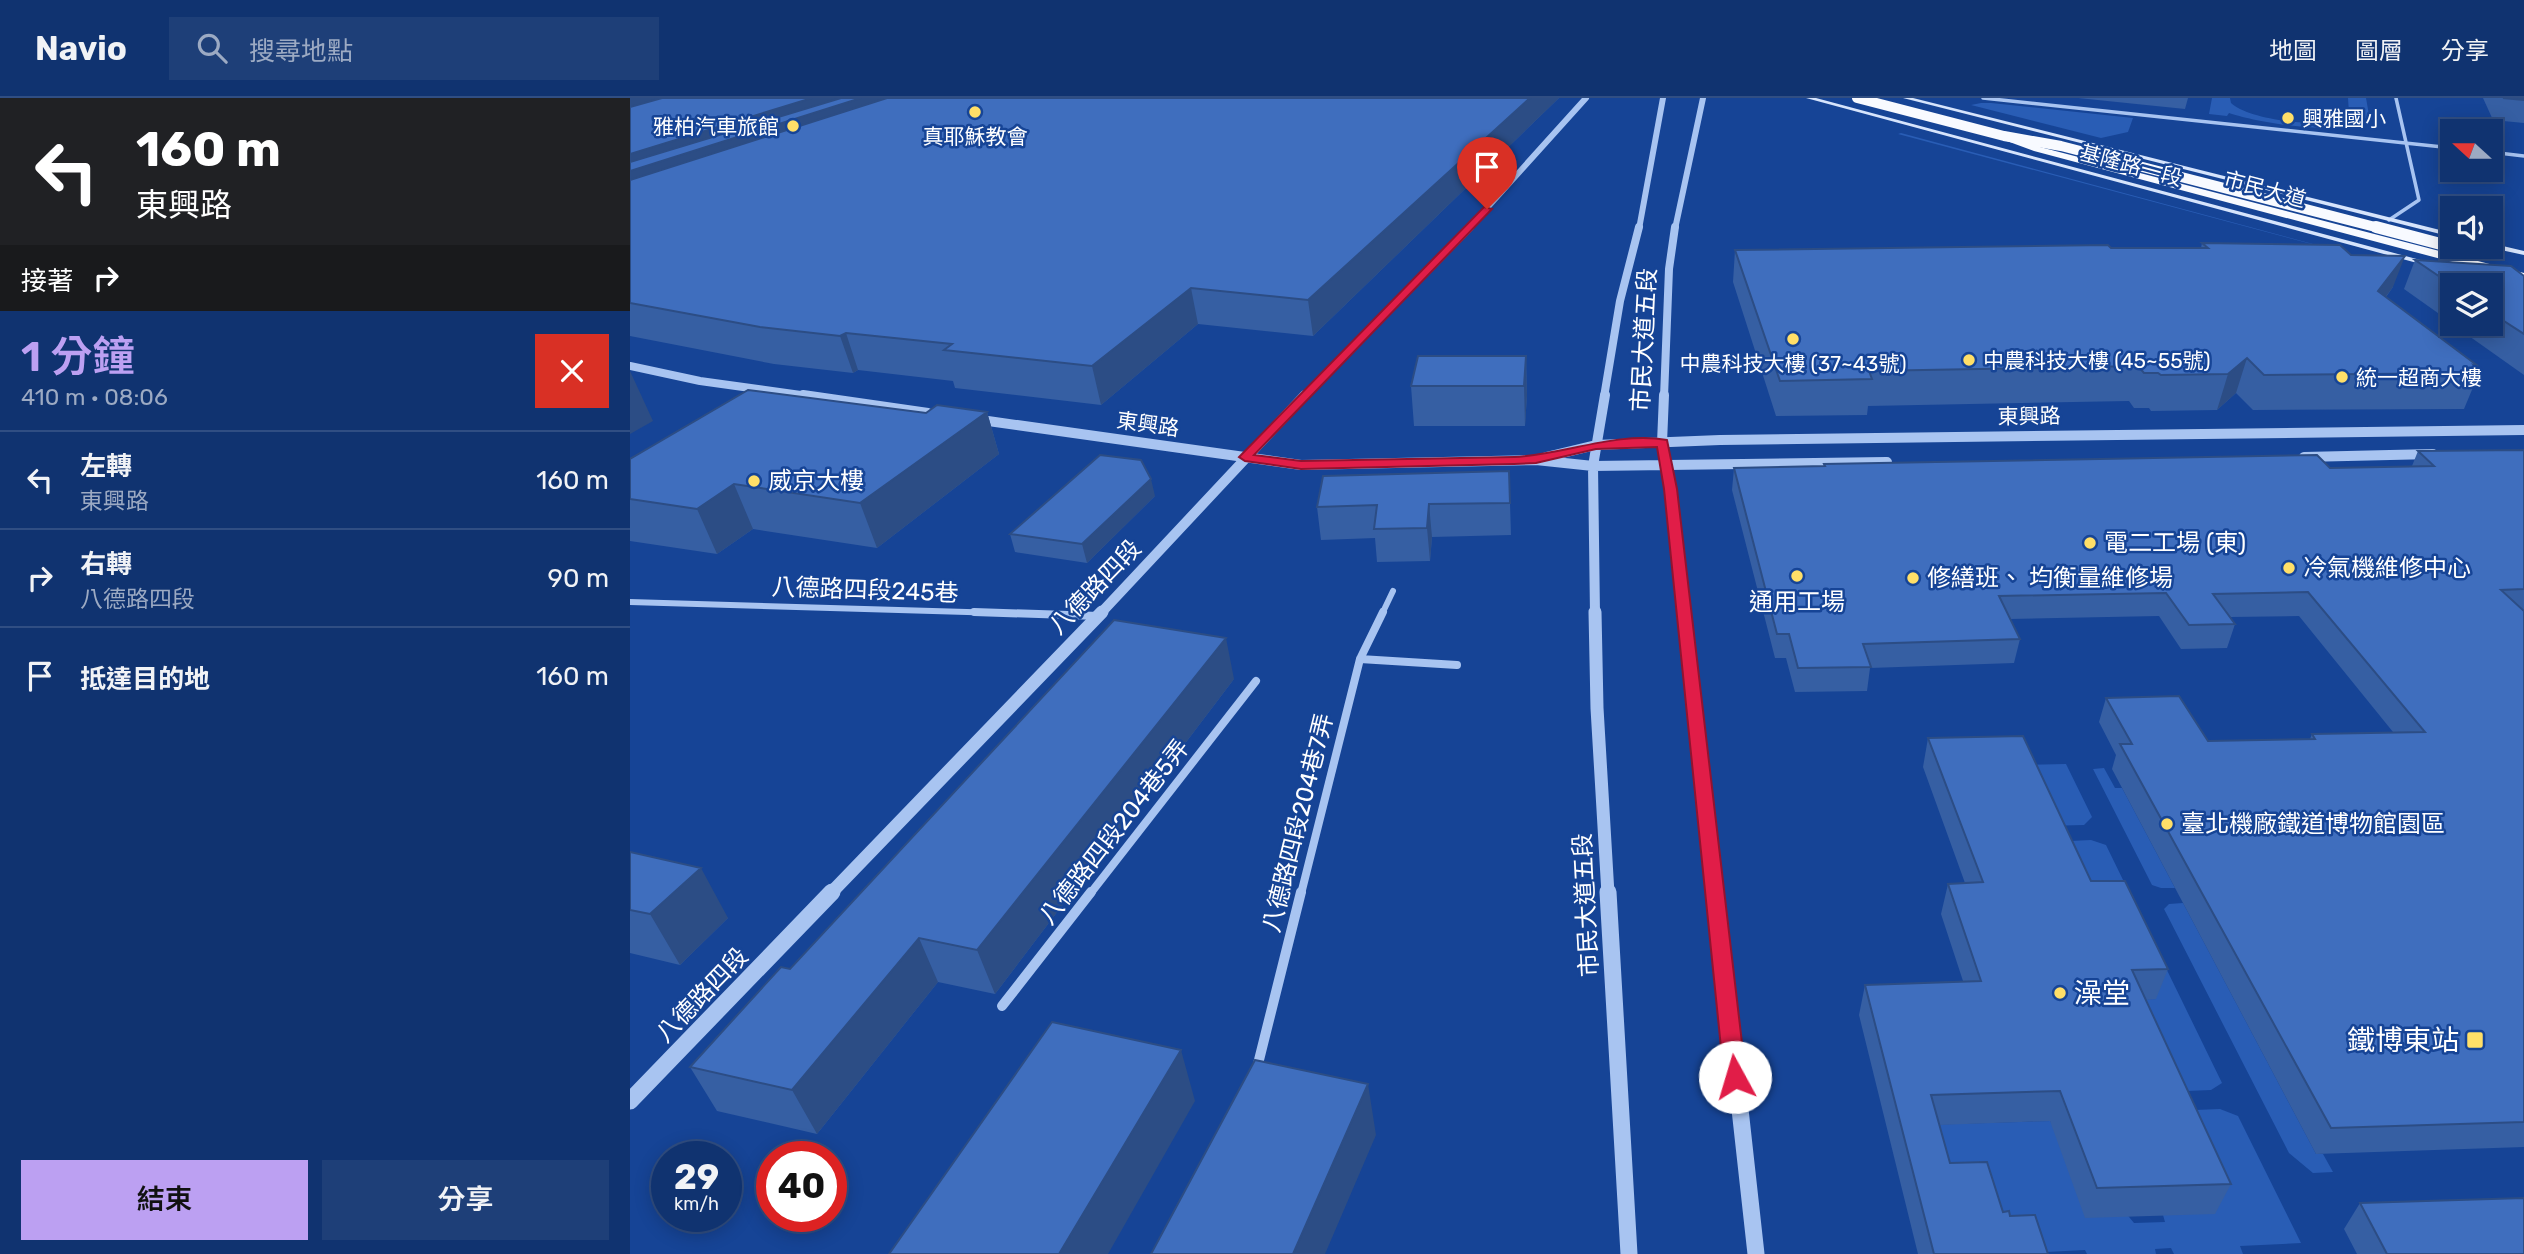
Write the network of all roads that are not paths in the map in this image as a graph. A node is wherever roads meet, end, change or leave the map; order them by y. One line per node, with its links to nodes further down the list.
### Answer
1 (1586, 98): 34 (street, 八德路四段)
2 (1663, 98): 32 (street, 市民大道五段)
3 (1703, 98): 31 (street, 市民大道五段)
4 (1809, 98): 10 (main road, 基隆路一段)
5 (1857, 98): 11 (highway, bridge)
6 (1906, 98): 9 (main road, 基隆路一段)
7 (2396, 98): 12 (street)
8 (1982, 99): 12 (street)
9 (1944, 107): 10 (main road); 16 (main road, 基隆路一段)
10 (1888, 118): 23 (main road, 基隆路一段)
11 (2001, 135): 18 (highway, bridge); 24 (highway, 市民大道, bridge)
12 (2404, 144): 13 (street); 16 (street)
13 (2440, 147)
14 (2503, 154): 15 (street)
15 (2524, 156)
16 (2389, 219): 17 (main road, 基隆路一段)
17 (2440, 232)
18 (2440, 244)
19 (2503, 248): 20 (main road)
20 (2524, 253)
21 (2500, 259): 22 (highway)
22 (2524, 265)
23 (2444, 267)
24 (2524, 277)
25 (630, 366): 26 (street)
26 (757, 390): 27 (street); 28 (street)
27 (747, 395)
28 (942, 415)
29 (969, 419): 34 (street, 東興路)
30 (2524, 430): 31 (street, 東興路)
31 (1662, 443): 32 (street, 東興路); 38 (street, 市民大道五段)
32 (1596, 445): 36 (street, 東興路); 39 (street, 市民大道五段)
33 (2444, 454): 35 (street)
34 (1245, 457): 36 (street, 東興路); 42 (street, 八德路四段)
35 (2298, 457)
36 (1536, 460): 39 (street, 東興路)
37 (1894, 462): 38 (street, 東興路)
38 (1667, 465): 39 (street, 東興路); 50 (street, 市民大道五段)
39 (1593, 466): 49 (street, 市民大道五段)
40 (1393, 591): 43 (street, 八德路四段204巷7弄)
41 (630, 602): 42 (street, 八德路四段245巷)
42 (1099, 616): 48 (street, 八德路四段)
43 (1360, 659): 44 (street); 47 (street, 八德路四段204巷7弄)
44 (1457, 665)
45 (1256, 681): 46 (street, 八德路四段204巷5弄)
46 (1002, 1006)
47 (1249, 1083)
48 (630, 1101)
49 (1629, 1254)
50 (1756, 1254)

